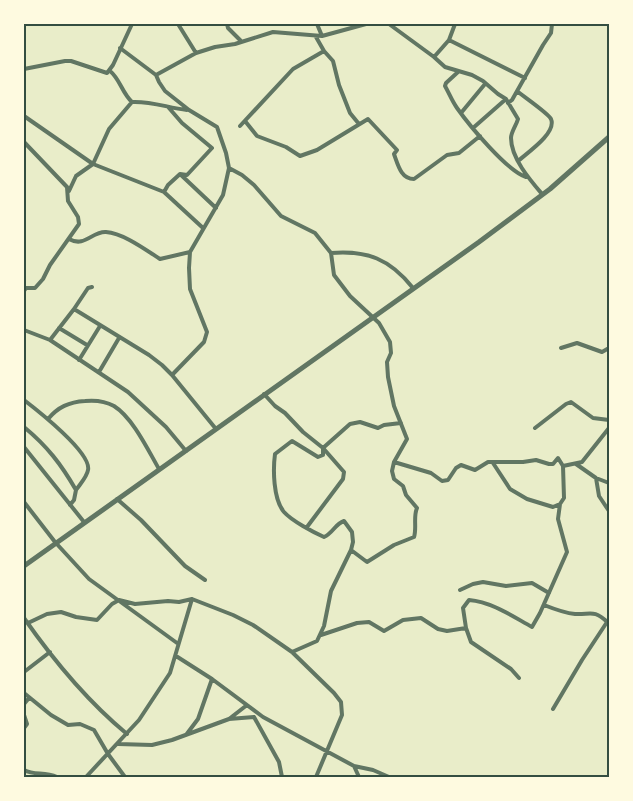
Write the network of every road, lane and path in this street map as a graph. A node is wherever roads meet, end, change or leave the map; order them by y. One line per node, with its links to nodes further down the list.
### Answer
1 (132, 24): 13 (street)
2 (178, 24): 15 (street)
3 (227, 24): 12 (street)
4 (317, 24): 10 (street)
5 (366, 24): 10 (street)
6 (389, 24): 16 (street)
7 (455, 24): 11 (street)
8 (552, 24): 21 (street)
9 (316, 36): 10 (street); 12 (street); 14 (street)
10 (322, 36)
11 (449, 40): 16 (street); 21 (street)
12 (241, 41): 15 (street)
13 (120, 48): 18 (street); 20 (street)
14 (324, 51): 30 (street); 31 (street)
15 (196, 53): 20 (street)
16 (434, 57): 19 (street)
17 (24, 69): 18 (street)
18 (110, 71): 25 (street)
19 (458, 72): 22 (street); 28 (street)
20 (156, 75): 27 (street)
21 (525, 78): 23 (street)
22 (485, 84): 24 (street); 28 (street)
23 (517, 91): 24 (street); 37 (street)
24 (507, 101): 33 (street); 37 (street)
25 (132, 102): 26 (street); 38 (street)
26 (169, 108): 27 (street); 40 (street)
27 (189, 110): 39 (street)
28 (461, 113): 33 (street)
29 (24, 116): 38 (street)
30 (245, 121): 31 (street); 32 (street)
31 (359, 124): 34 (street)
32 (240, 126)
33 (473, 128): 34 (street)
34 (480, 136): 41 (street)
35 (609, 137): 43 (street)
36 (24, 142): 44 (street)
37 (518, 161): 41 (street)
38 (93, 164): 42 (street); 44 (street)
39 (229, 168): 45 (street); 49 (street)
40 (180, 174): 42 (street); 45 (street)
41 (526, 177): 43 (street)
42 (164, 192): 46 (street)
43 (542, 194): 51 (street)
44 (68, 201): 47 (street)
45 (216, 208): 46 (street)
46 (203, 228): 48 (street)
47 (69, 239): 48 (street); 52 (street)
48 (190, 252): 65 (street)
49 (331, 253): 51 (street); 54 (street)
50 (92, 287): 53 (street)
51 (413, 288): 54 (street)
52 (24, 291)
53 (74, 309): 55 (street); 56 (street)
54 (373, 316): 66 (street); 70 (street)
55 (100, 326): 58 (street); 60 (street)
56 (59, 328): 59 (street); 60 (street)
57 (24, 330): 59 (street)
58 (120, 338): 64 (street); 65 (street)
59 (50, 340): 63 (street)
60 (87, 345): 63 (street)
61 (560, 348): 62 (street)
62 (609, 348)
63 (80, 360): 64 (street)
64 (99, 372): 77 (street)
65 (172, 374): 74 (street)
66 (264, 394): 74 (street); 76 (street)
67 (24, 400): 68 (street)
68 (48, 419): 82 (street); 85 (street)
69 (609, 420): 72 (street)
70 (401, 423): 76 (street); 78 (street)
71 (24, 427): 85 (street)
72 (535, 428)
73 (609, 428): 80 (street)
74 (216, 429): 77 (street)
75 (24, 447): 89 (street)
76 (323, 448): 92 (street); 92 (street)
77 (186, 451): 82 (street)
78 (394, 462): 79 (street); 94 (street)
79 (493, 463): 81 (street); 88 (street)
80 (576, 464): 81 (street); 83 (street)
81 (563, 466): 88 (street)
82 (159, 468): 86 (street)
83 (596, 478): 84 (street); 90 (street)
84 (609, 483)
85 (76, 490): 89 (street)
86 (117, 499): 91 (street); 96 (street)
87 (24, 502): 93 (street)
88 (560, 504): 98 (street)
89 (70, 505): 91 (street)
90 (609, 511)
91 (84, 522): 93 (street)
92 (307, 527): 94 (street)
93 (55, 542): 95 (street); 100 (street)
94 (351, 550): 106 (street)
95 (24, 566)
96 (205, 580)
97 (460, 590): 98 (street)
98 (549, 593): 101 (street)
99 (192, 599): 100 (street); 107 (street); 109 (street)
100 (118, 600): 104 (street); 107 (street)
101 (544, 605): 103 (street); 105 (street)
102 (24, 618): 104 (street)
103 (608, 621): 118 (street)
104 (28, 623): 108 (street)
105 (466, 628): 106 (street); 112 (street)
106 (321, 635): 109 (street)
107 (177, 644): 110 (street)
108 (50, 652): 111 (street); 124 (street)
109 (292, 652): 127 (street)
110 (176, 656): 113 (street); 124 (street)
111 (24, 672)
112 (519, 678)
113 (212, 679): 117 (street); 125 (street)
114 (24, 693): 115 (street)
115 (29, 698): 116 (street); 128 (street)
116 (24, 704)
117 (247, 705): 121 (street); 122 (street)
118 (553, 709)
119 (24, 715): 123 (street)
120 (254, 717): 121 (street); 122 (street); 134 (street)
121 (263, 717): 127 (street)
122 (229, 719): 125 (street)
123 (24, 728)
124 (127, 734): 126 (street)
125 (184, 736): 126 (street)
126 (118, 744): 128 (street)
127 (327, 752): 129 (street); 135 (street)
128 (108, 754): 132 (street); 133 (street)
129 (354, 766): 136 (street); 137 (street)
130 (24, 770): 131 (street)
131 (57, 777)
132 (86, 777)
133 (125, 777)
134 (282, 777)
135 (316, 777)
136 (359, 777)
137 (389, 777)

